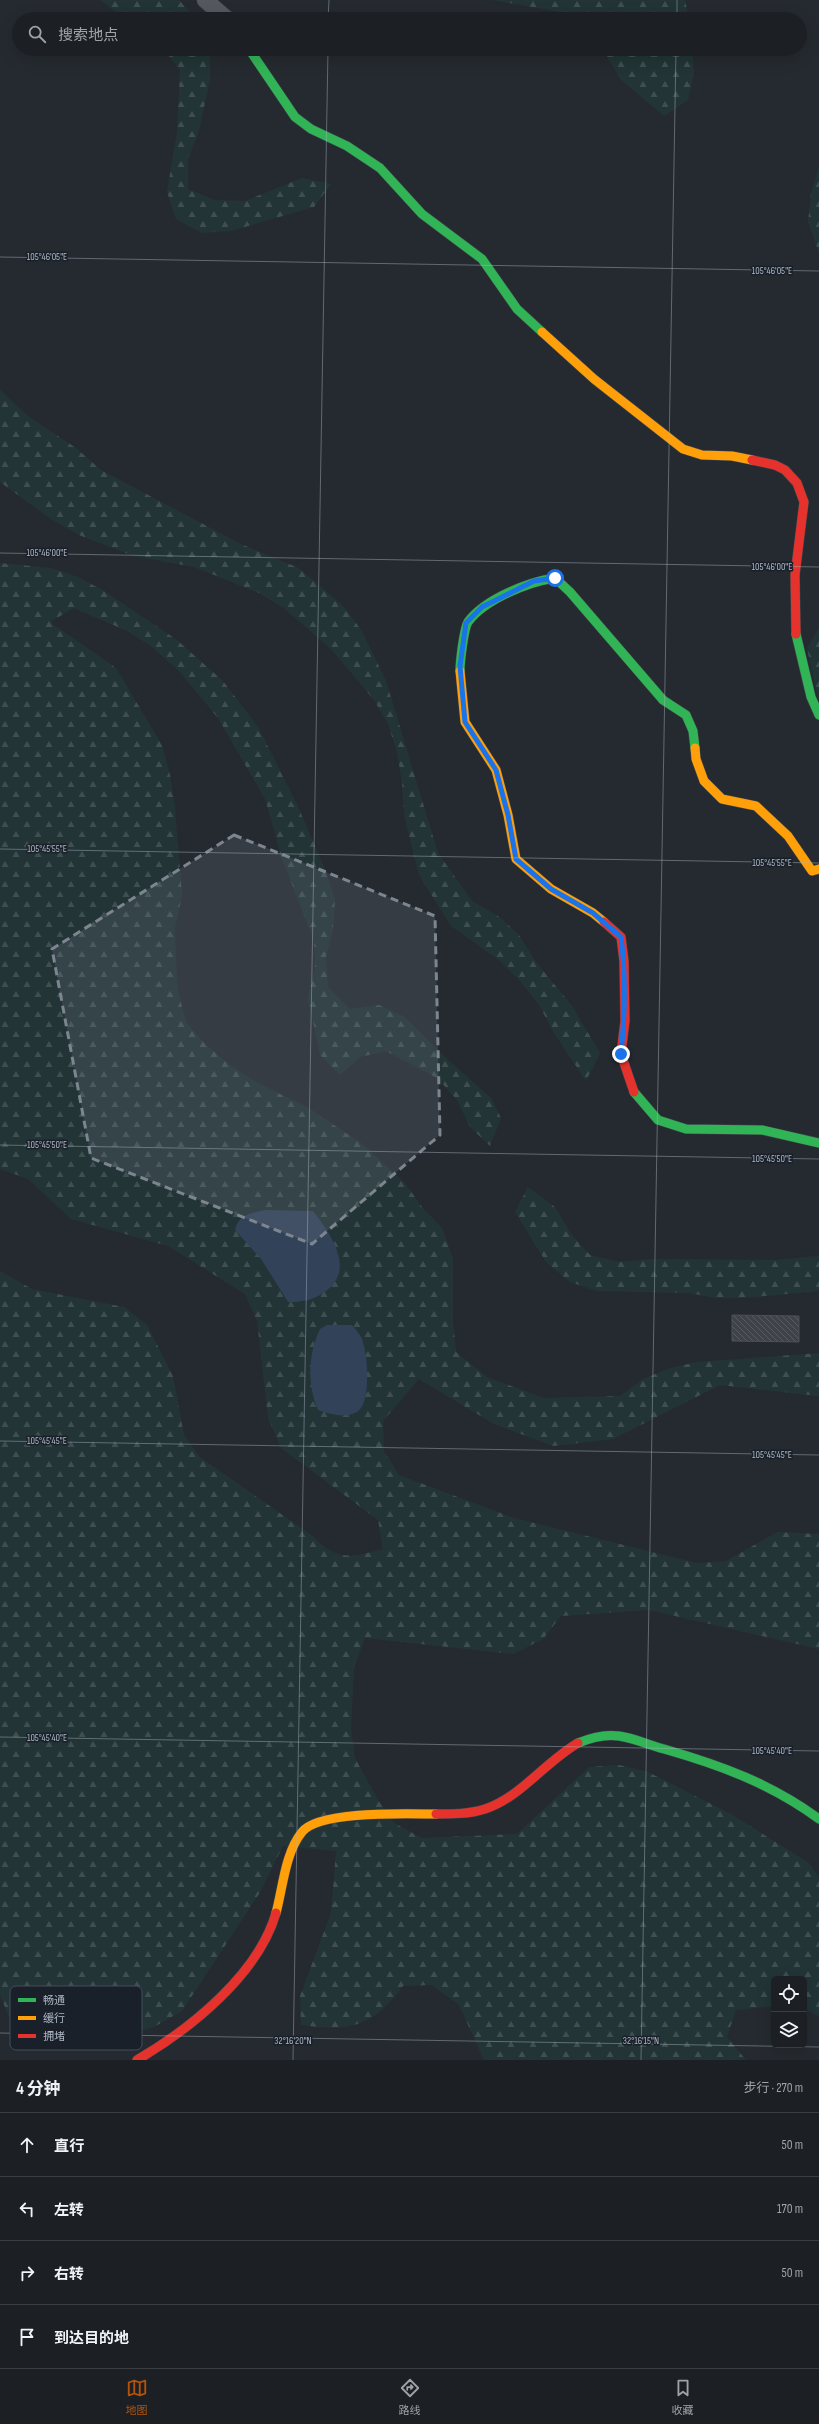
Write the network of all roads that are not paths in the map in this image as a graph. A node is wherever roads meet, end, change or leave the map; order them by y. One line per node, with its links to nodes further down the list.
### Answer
1 (204, 1): 2 (street)
2 (218, 12)
3 (254, 56): 4 (street)
4 (819, 715)
5 (819, 869): 6 (street)
6 (819, 1143)
7 (819, 1819): 8 (street)
8 (137, 2060)

